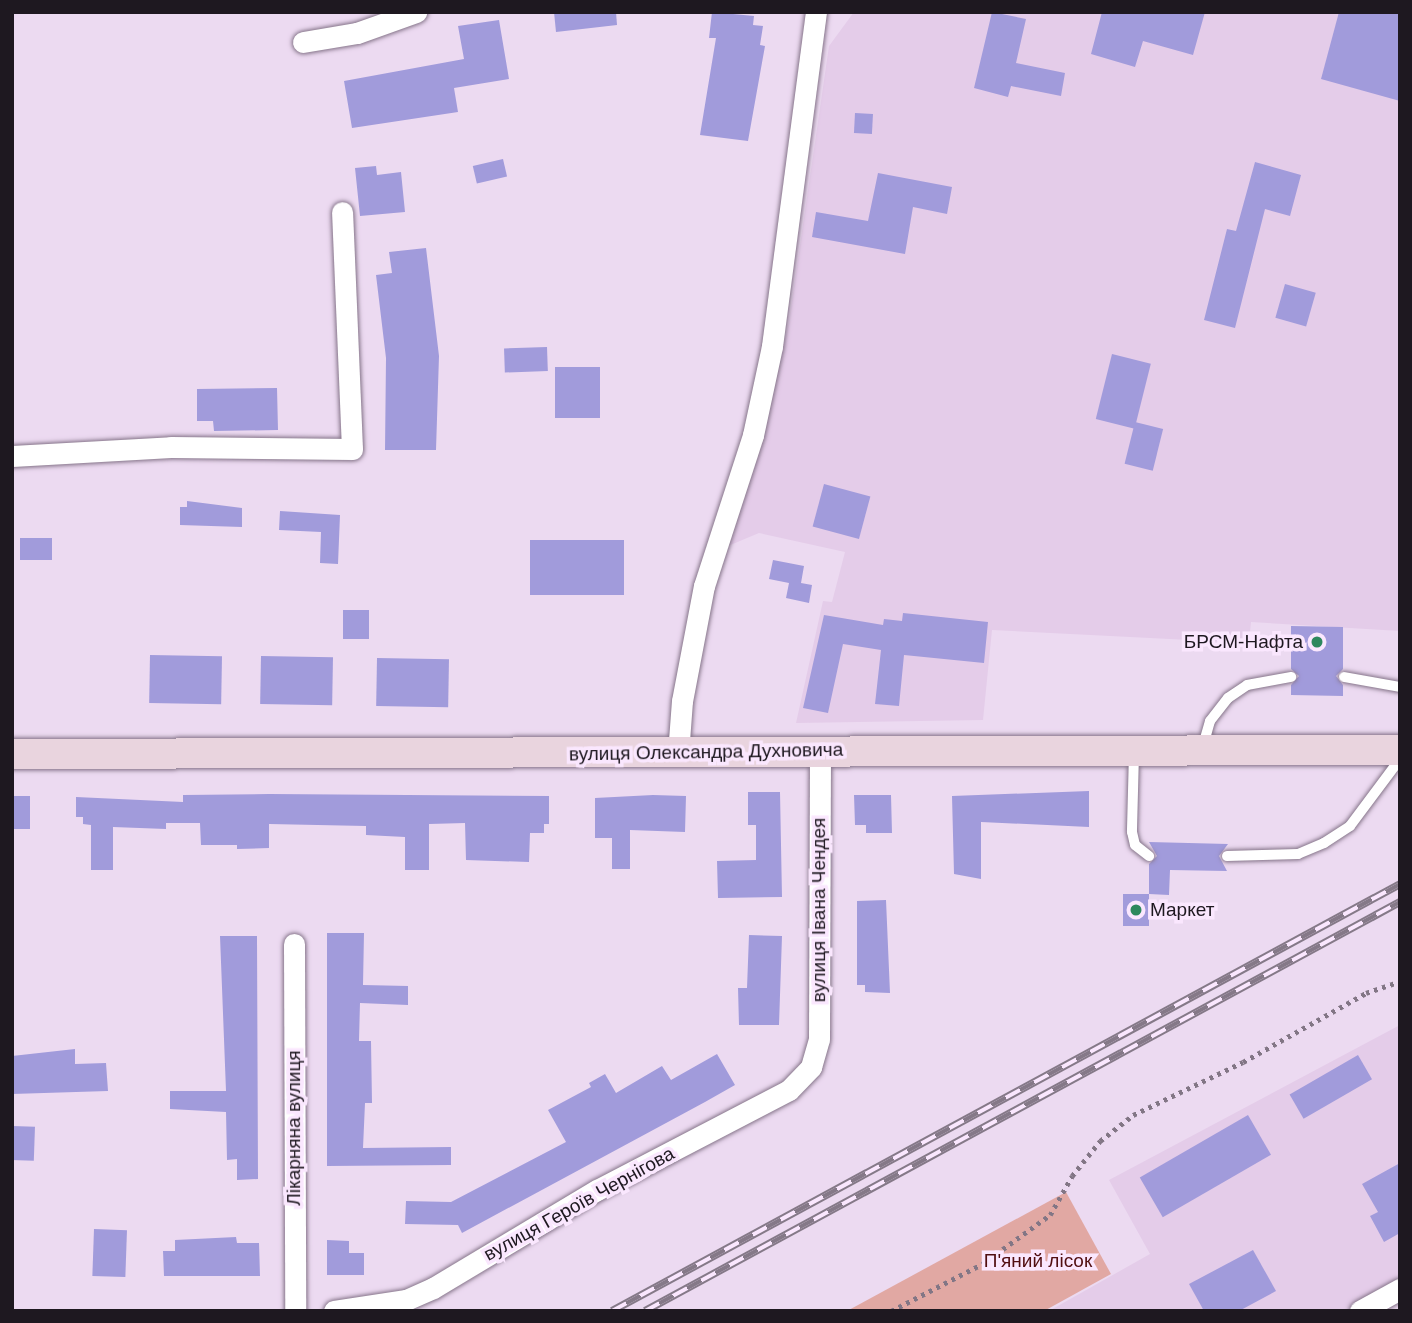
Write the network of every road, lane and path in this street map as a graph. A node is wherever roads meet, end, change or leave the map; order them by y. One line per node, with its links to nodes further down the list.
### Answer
1 (416, 12): 3 (street)
2 (816, 12): 14 (street)
3 (303, 42)
4 (342, 212): 5 (street)
5 (12, 456)
6 (1291, 677): 12 (lane)
7 (1344, 677): 8 (lane)
8 (1400, 687)
9 (1400, 750): 12 (main road, вулиця Олександра Духновича)
10 (820, 751): 11 (main road, вулиця Олександра Духновича); 14 (main road, вулиця Олександра Духновича); 20 (street, вулиця Івана Чендея)
11 (1134, 751): 12 (main road, вулиця Олександра Духновича); 16 (lane)
12 (1201, 751)
13 (12, 754): 14 (main road, вулиця Олександра Духновича)
14 (678, 754)
15 (1400, 759): 17 (lane)
16 (1149, 856)
17 (1227, 856)
18 (294, 944): 22 (street, Лікарняна вулиця)
19 (1400, 981): 24 (path)
20 (811, 1067): 23 (street, вулиця Героїв Чернігова)
21 (1400, 1289): 25 (street)
22 (295, 1311)
23 (334, 1311)
24 (891, 1311)
25 (1360, 1311)

